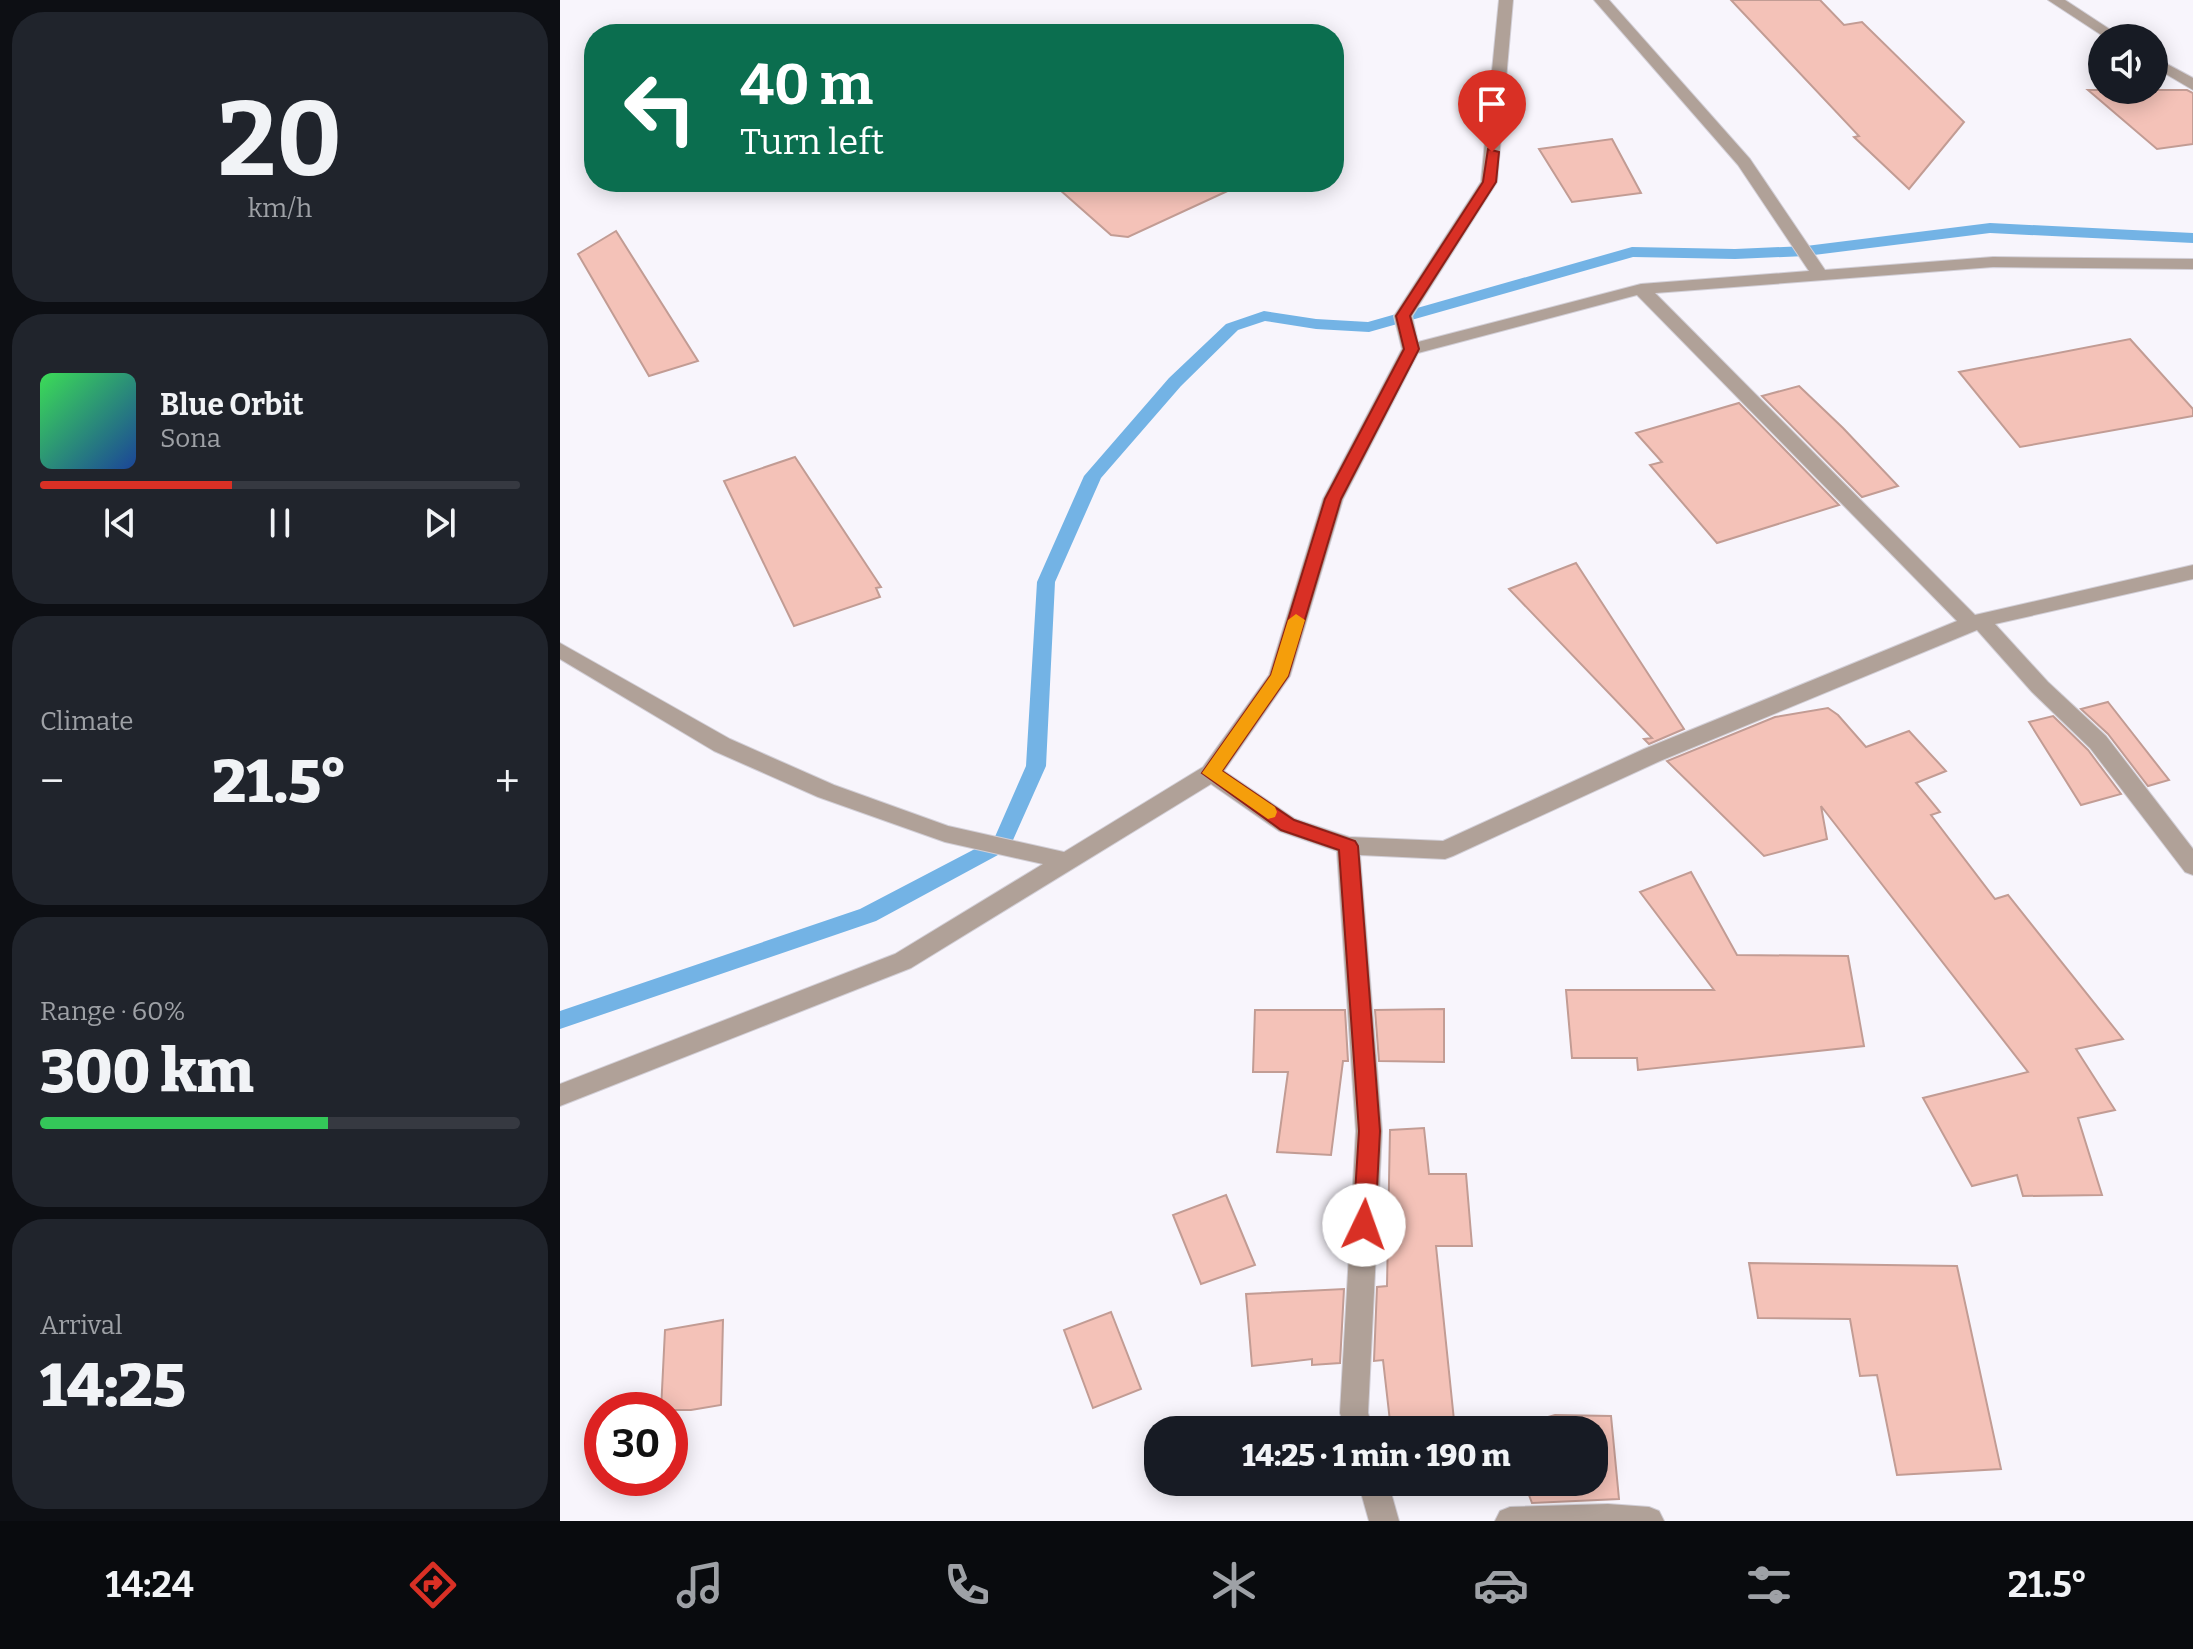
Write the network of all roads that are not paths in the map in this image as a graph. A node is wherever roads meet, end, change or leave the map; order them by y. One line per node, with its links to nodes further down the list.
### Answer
1 (1506, 0): 10 (street)
2 (1601, 0): 8 (street)
3 (2055, 0): 4 (street)
4 (2094, 24)
5 (2168, 70): 6 (street)
6 (2193, 85)
7 (2193, 264): 8 (street)
8 (1820, 275): 9 (street)
9 (1641, 289): 10 (street); 12 (street)
10 (1411, 349): 14 (street)
11 (2193, 572): 12 (street)
12 (1976, 622): 15 (street); 17 (street)
13 (560, 650): 16 (street)
14 (1211, 773): 15 (street); 16 (street)
15 (1348, 846): 19 (street)
16 (1066, 861): 18 (street)
17 (2193, 866)
18 (560, 1095)
19 (1355, 1416)
20 (1377, 1496): 21 (street)
21 (1384, 1521)
22 (1510, 1521): 23 (street)
23 (1649, 1521)

